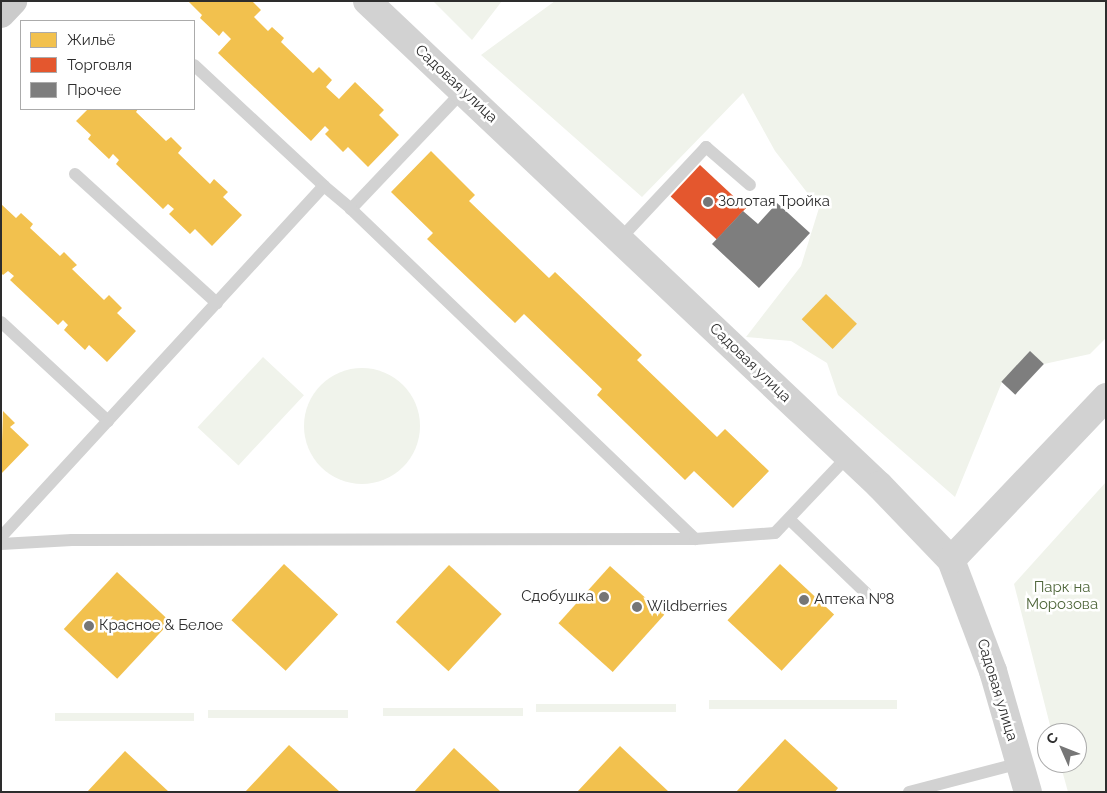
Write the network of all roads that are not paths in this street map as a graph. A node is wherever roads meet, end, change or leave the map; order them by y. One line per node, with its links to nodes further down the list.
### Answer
1 (13, 1): 3 (main road)
2 (367, 1): 5 (street, Садовая улица)
3 (1, 14)
4 (195, 66): 8 (lane)
5 (463, 91): 9 (lane); 10 (street, Садовая улица)
6 (75, 174): 11 (lane)
7 (750, 185): 10 (lane)
8 (324, 186): 9 (lane); 11 (lane)
9 (351, 209): 18 (lane)
10 (620, 238): 15 (street, Садовая улица)
11 (217, 303): 14 (lane)
12 (1, 322): 14 (lane)
13 (1106, 397): 20 (street)
14 (108, 421): 17 (lane)
15 (848, 456): 16 (lane); 20 (street, Садовая улица)
16 (789, 519): 18 (lane); 21 (lane)
17 (1, 537)
18 (695, 539): 19 (lane)
19 (1, 544)
20 (951, 560): 22 (street, Садовая улица)
21 (866, 593)
22 (1020, 762): 23 (lane); 24 (street, Садовая улица)
23 (909, 792)
24 (1028, 792)

